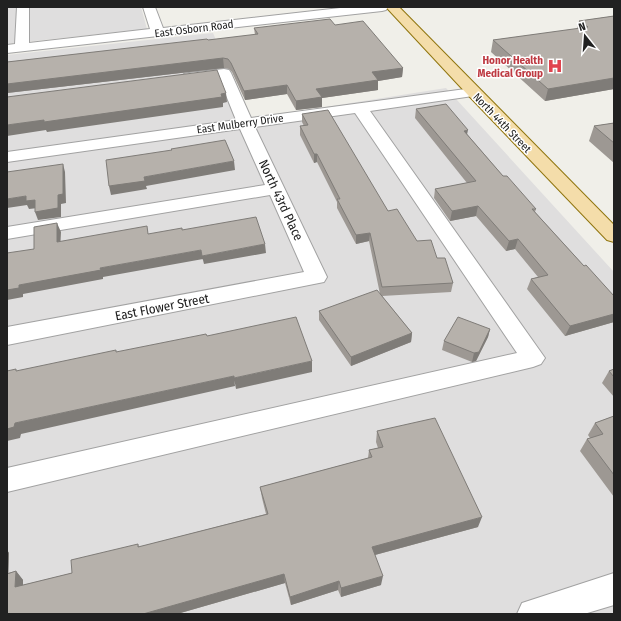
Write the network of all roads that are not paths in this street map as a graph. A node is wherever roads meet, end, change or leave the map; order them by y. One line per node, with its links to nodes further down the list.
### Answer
1 (23, 7): 7 (street)
2 (149, 7): 6 (street)
3 (382, 7): 5 (street, East Osborn Road)
4 (392, 7): 10 (main road, North 44th Street)
5 (331, 10): 6 (street, East Osborn Road)
6 (158, 33): 7 (street, East Osborn Road)
7 (22, 47): 8 (street, East Osborn Road)
8 (7, 49)
9 (177, 79): 12 (street, North 43rd Place)
10 (472, 92): 11 (street, East Mulberry Drive); 16 (main road, North 44th Street)
11 (358, 107): 12 (street, East Mulberry Drive); 19 (street)
12 (245, 123): 13 (street, East Mulberry Drive); 14 (street, North 43rd Place)
13 (7, 157)
14 (276, 189): 15 (street); 17 (street, North 43rd Place)
15 (7, 233)
16 (614, 236)
17 (317, 277): 18 (street, East Flower Street)
18 (7, 336)
19 (7, 480)
20 (614, 589): 21 (street)
21 (533, 614)

